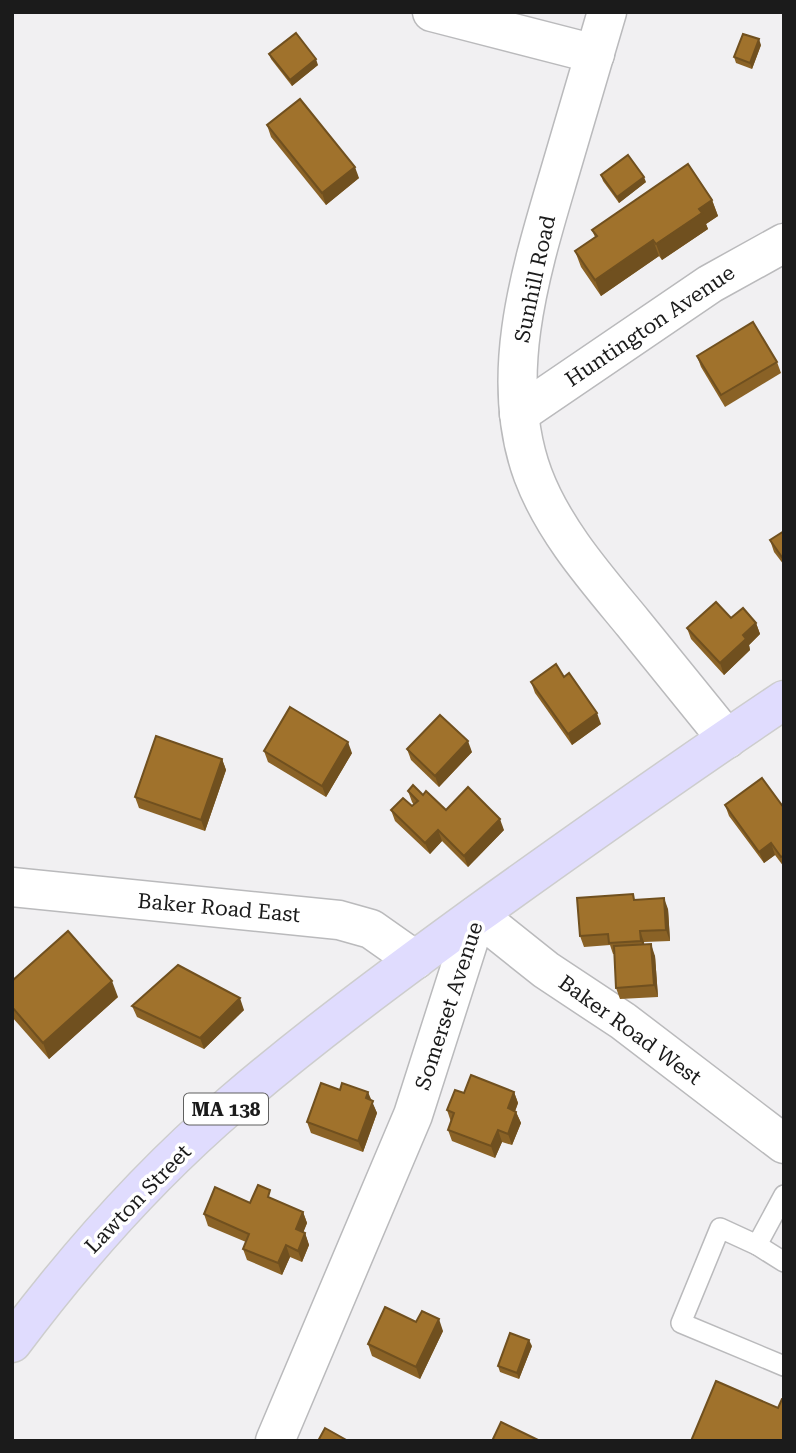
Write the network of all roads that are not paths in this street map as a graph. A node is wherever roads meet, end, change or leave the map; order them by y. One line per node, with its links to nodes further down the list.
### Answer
1 (432, 12): 3 (street)
2 (607, 12): 3 (street, Sunhill Road)
3 (595, 54): 5 (street, Sunhill Road)
4 (784, 243): 5 (street, Huntington Avenue)
5 (519, 414): 7 (street, Sunhill Road)
6 (784, 700): 7 (main road, Somerset Avenue / MA 138)
7 (727, 738): 9 (main road, Somerset Avenue / MA 138)
8 (12, 887): 10 (street, Baker Road East)
9 (477, 915): 10 (main road, Lawton Street / MA 138); 11 (street, Baker Road West); 17 (street, Somerset Avenue)
10 (415, 960): 15 (main road, Lawton Street / MA 138)
11 (784, 1144)
12 (784, 1195): 13 (lane)
13 (757, 1245): 14 (lane); 16 (lane)
14 (784, 1262)
15 (12, 1343)
16 (784, 1366)
17 (275, 1441)

